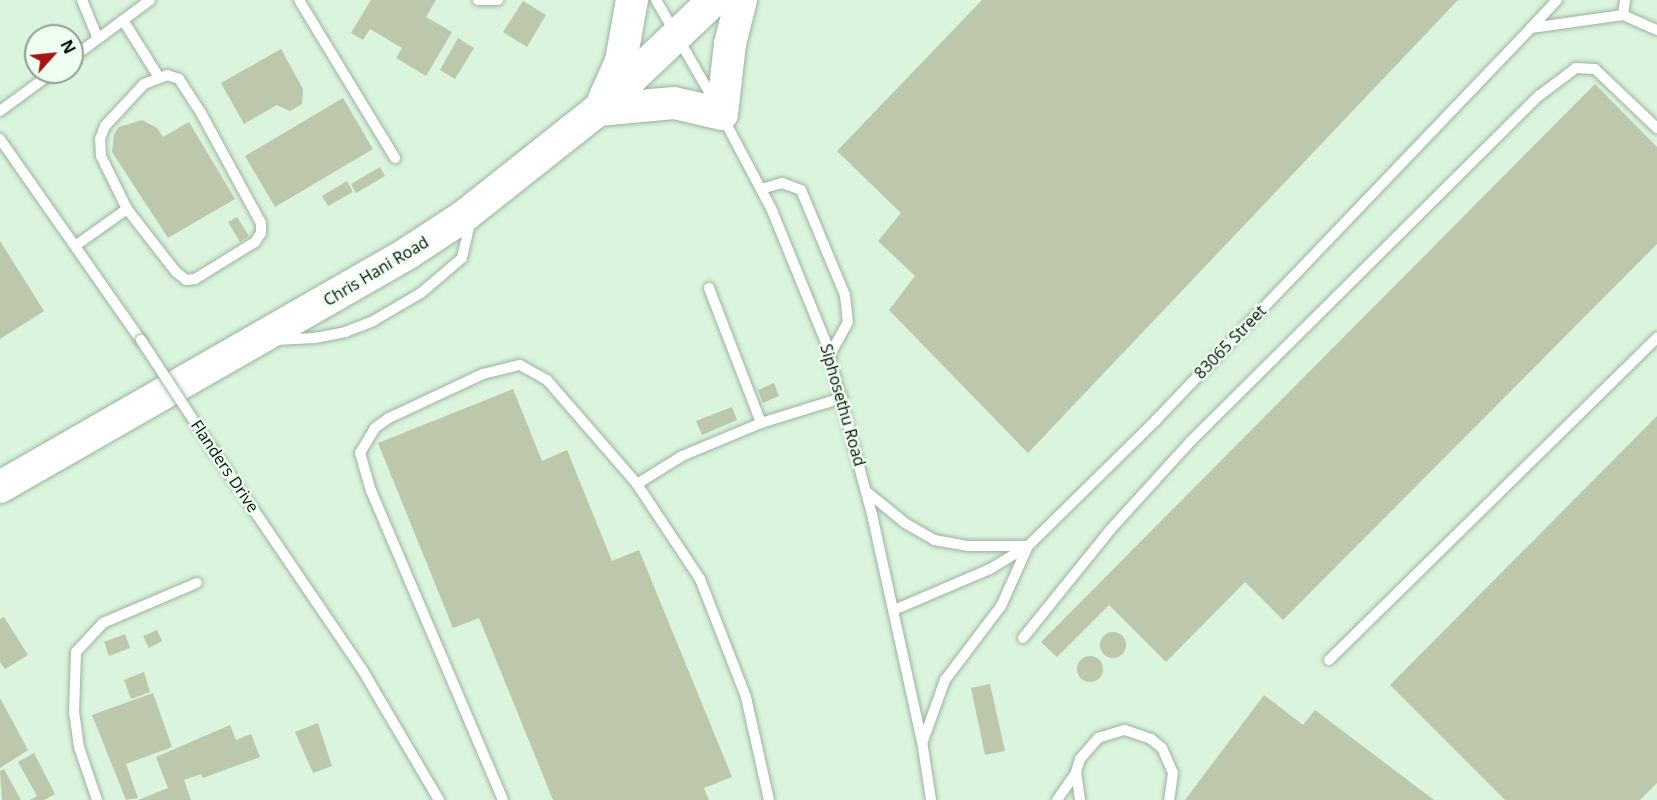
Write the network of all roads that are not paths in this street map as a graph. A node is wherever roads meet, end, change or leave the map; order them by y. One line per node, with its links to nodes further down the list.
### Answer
1 (82, 0): 17 (lane)
2 (150, 0): 13 (lane)
3 (299, 0): 26 (lane)
4 (478, 0): 5 (lane)
5 (498, 0)
6 (632, 0): 21 (main road)
7 (656, 0): 16 (lane, Siphosethu Road)
8 (714, 0): 16 (main road, Chris Hani Road)
9 (741, 0): 23 (main road)
10 (1557, 0): 14 (lane, 83065 Street)
11 (1625, 0): 12 (lane)
12 (1623, 15): 14 (lane); 15 (lane)
13 (123, 20): 17 (lane); 19 (lane)
14 (1531, 28): 40 (lane, 83065 Street)
15 (1657, 30)
16 (678, 37): 21 (main road, Chris Hani Road); 23 (lane, Siphosethu Road)
17 (98, 39): 18 (lane)
18 (84, 49)
19 (158, 76): 28 (lane); 28 (lane)
20 (37, 84): 22 (lane)
21 (598, 110): 23 (main road); 29 (main road, Chris Hani Road)
22 (0, 111)
23 (722, 114): 27 (lane, Siphosethu Road)
24 (1657, 128): 43 (lane)
25 (0, 139): 30 (lane, Flanders Drive)
26 (395, 158)
27 (761, 189): 34 (lane, Siphosethu Road); 34 (lane)
28 (127, 209): 30 (lane)
29 (472, 210): 33 (main road, Chris Hani Road); 33 (lane)
30 (75, 246): 48 (lane, Flanders Drive, bridge)
31 (709, 288): 36 (lane)
32 (1657, 338): 44 (lane)
33 (259, 339): 38 (main road, Chris Hani Road)
34 (830, 354): 35 (lane, Siphosethu Road)
35 (842, 398): 36 (lane); 39 (lane, Siphosethu Road)
36 (761, 423): 37 (lane)
37 (637, 484): 49 (lane); 50 (lane)
38 (0, 488)
39 (867, 492): 40 (lane); 42 (lane, Siphosethu Road)
40 (1028, 546): 42 (lane, 83065 Street); 45 (lane)
41 (197, 583): 47 (lane)
42 (894, 610): 45 (lane, Siphosethu Road)
43 (1023, 638)
44 (1329, 660)
45 (922, 741): 51 (lane, Siphosethu Road)
46 (1076, 772): 52 (lane); 53 (lane); 54 (lane)
47 (97, 800)
48 (440, 800)
49 (503, 800)
50 (769, 800)
51 (931, 800)
52 (1057, 800)
53 (1080, 800)
54 (1169, 800)

